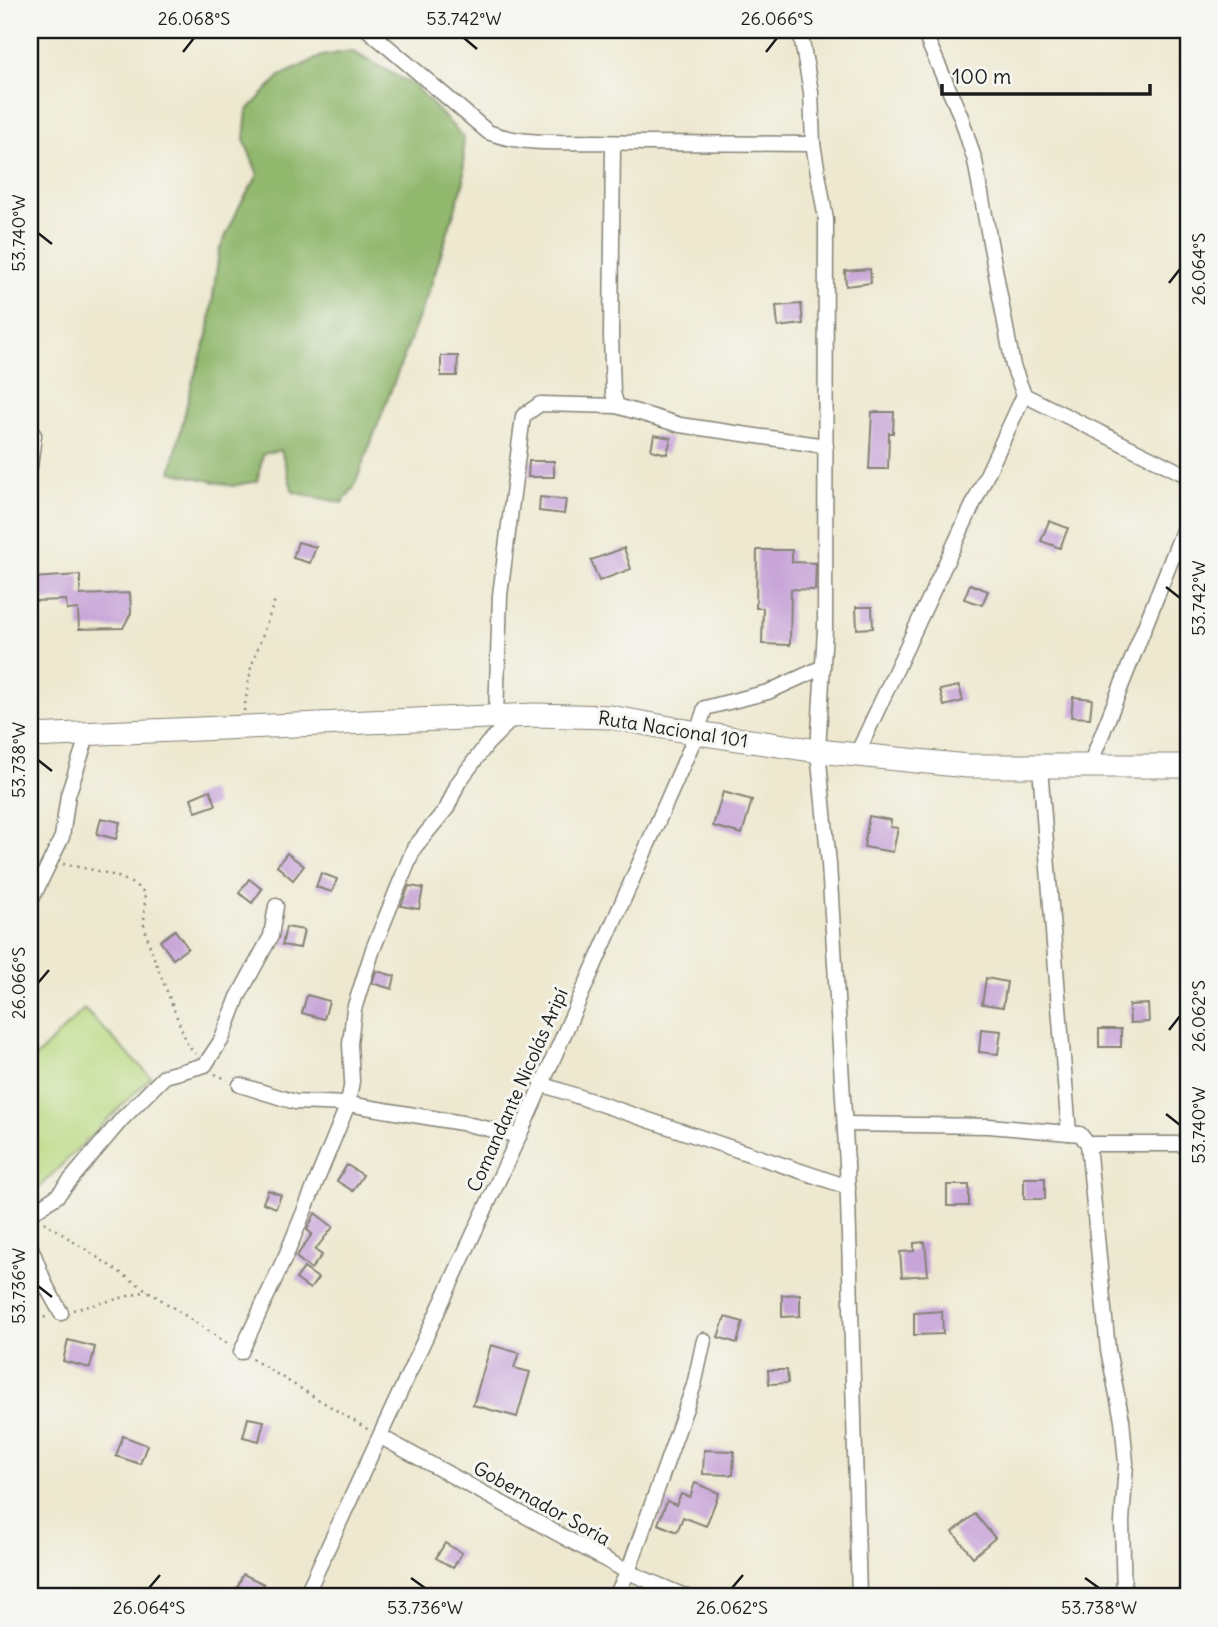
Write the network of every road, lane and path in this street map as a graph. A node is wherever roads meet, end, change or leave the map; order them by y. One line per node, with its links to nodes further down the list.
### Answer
1 (368, 30): 4 (street)
2 (800, 30): 5 (street)
3 (923, 30): 6 (street)
4 (613, 143): 5 (street); 7 (street)
5 (813, 144): 9 (street)
6 (1024, 396): 11 (street); 21 (street)
7 (617, 406): 9 (street); 15 (street)
8 (34, 435): 10 (street)
9 (826, 446): 14 (street)
10 (30, 467)
11 (1188, 476)
12 (1188, 518): 24 (street)
13 (276, 597): 16 (path)
14 (823, 667): 17 (street, Comandante Nicolás Aripí); 20 (street)
15 (506, 717): 16 (main road, Ruta Nacional 101); 17 (main road, Ruta Nacional 101); 31 (street)
16 (242, 728): 18 (main road, Ruta Nacional 101)
17 (697, 733): 20 (main road, Ruta Nacional 101); 29 (street, Comandante Nicolás Aripí)
18 (88, 734): 19 (main road, Ruta Nacional 101); 25 (street)
19 (30, 736)
20 (817, 751): 21 (main road, Ruta Nacional 101); 32 (street)
21 (856, 756): 22 (main road, Ruta Nacional 101)
22 (1040, 766): 24 (main road, Ruta Nacional 101); 33 (street)
23 (1188, 766): 24 (main road, Ruta Nacional 101)
24 (1089, 767)
25 (50, 862): 26 (street); 28 (path)
26 (30, 903)
27 (276, 906): 28 (street)
28 (205, 1065): 30 (path); 38 (street)
29 (541, 1084): 34 (street, Comandante Nicolás Aripí); 37 (street)
30 (240, 1085): 31 (street)
31 (348, 1104): 34 (street); 44 (street)
32 (845, 1124): 33 (street); 37 (street)
33 (1069, 1133): 35 (street)
34 (519, 1136): 45 (street, Comandante Nicolás Aripí)
35 (1088, 1144): 36 (street); 51 (street)
36 (1188, 1144)
37 (848, 1187): 50 (street)
38 (36, 1217): 40 (path)
39 (30, 1245): 41 (street)
40 (148, 1291): 41 (path); 44 (path)
41 (61, 1313): 42 (path)
42 (30, 1320)
43 (704, 1340): 46 (street)
44 (241, 1352): 45 (path)
45 (381, 1437): 46 (street, Gobernador Soria); 47 (street, Comandante Nicolás Aripí)
46 (628, 1572): 48 (street); 49 (street, Gobernador Soria)
47 (305, 1597)
48 (615, 1597)
49 (687, 1597)
50 (859, 1597)
51 (1124, 1597)

